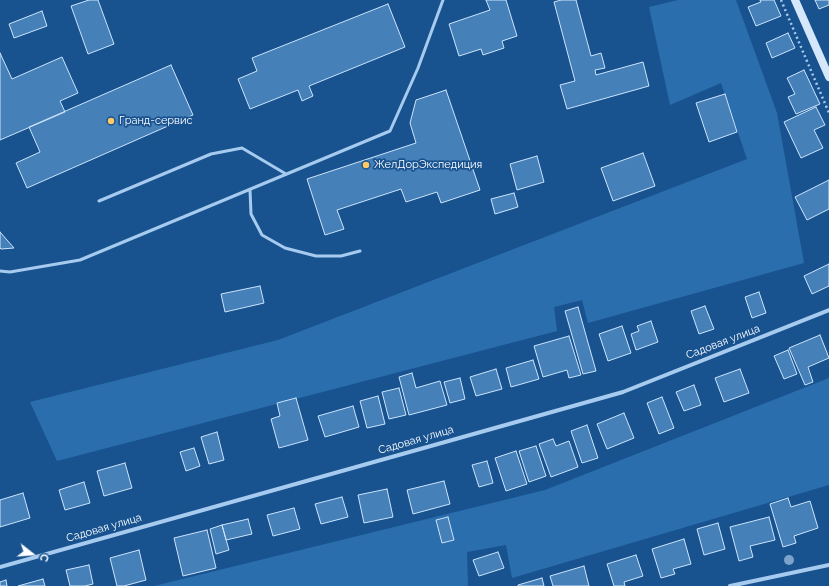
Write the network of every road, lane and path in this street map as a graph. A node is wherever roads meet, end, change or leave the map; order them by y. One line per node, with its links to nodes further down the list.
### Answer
1 (443, 0): 6 (lane)
2 (781, 0): 5 (path)
3 (795, 0): 4 (street)
4 (829, 77)
5 (829, 112)
6 (286, 174): 7 (lane); 8 (lane)
7 (250, 190): 9 (lane); 10 (lane)
8 (99, 201)
9 (360, 251)
10 (0, 271)
11 (829, 310): 13 (street, Садовая улица)
12 (829, 565): 14 (street)
13 (0, 567)
14 (730, 586)

